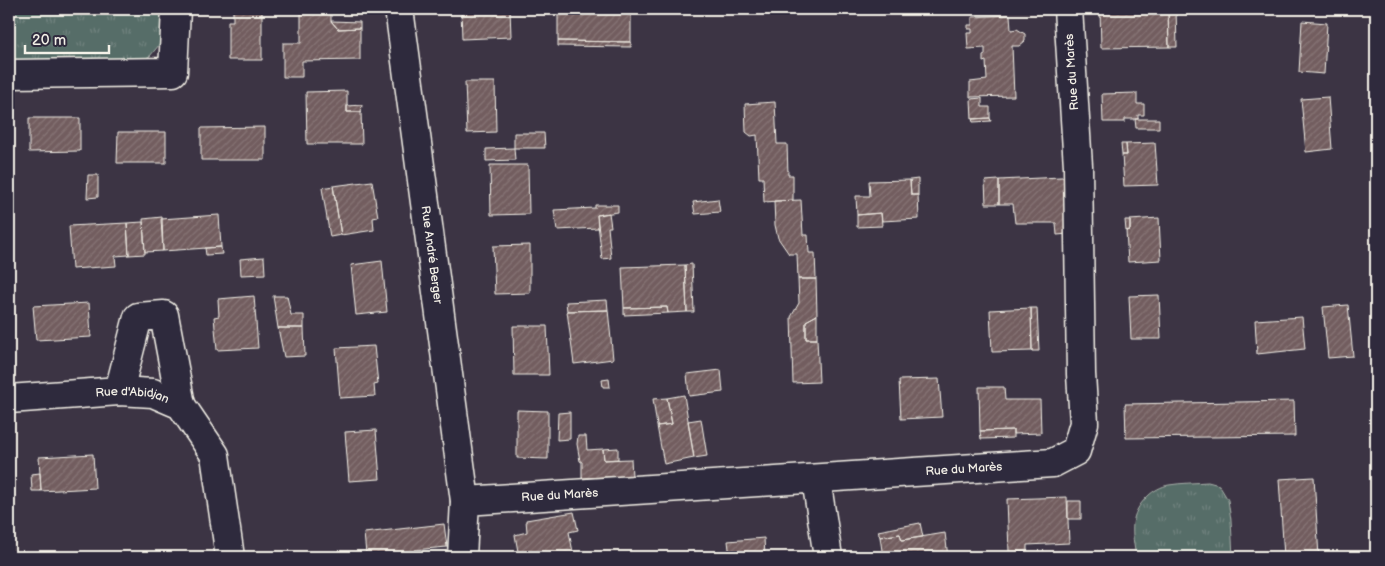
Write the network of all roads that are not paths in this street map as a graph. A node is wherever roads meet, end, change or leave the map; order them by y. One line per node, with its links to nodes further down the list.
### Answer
1 (176, 9): 4 (street)
2 (399, 9): 9 (street, Rue André Berger)
3 (1068, 9): 8 (street, Rue du Marès)
4 (9, 74)
5 (119, 391): 6 (street, Rue d'Abidjan); 7 (street, Rue d'Abidjan); 7 (street)
6 (9, 400)
7 (181, 405): 10 (street, Rue d'Abidjan)
8 (816, 479): 9 (street, Rue du Marès); 12 (street)
9 (465, 501): 11 (street)
10 (230, 557)
11 (462, 557)
12 (828, 557)

